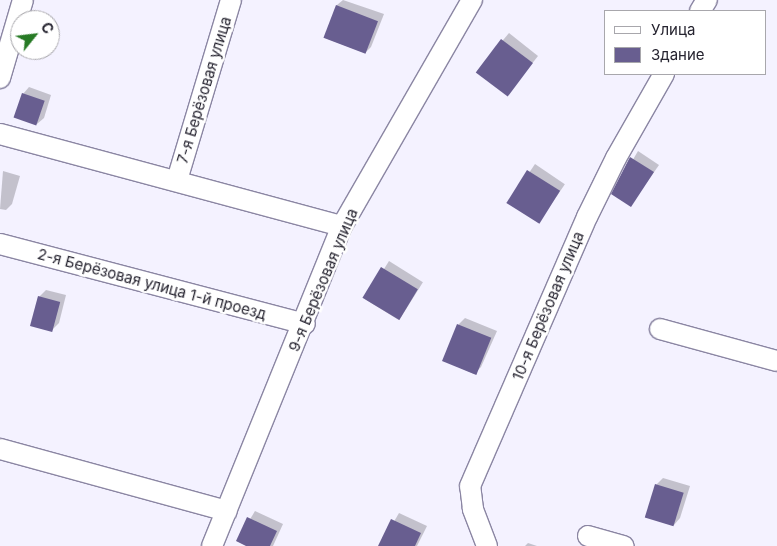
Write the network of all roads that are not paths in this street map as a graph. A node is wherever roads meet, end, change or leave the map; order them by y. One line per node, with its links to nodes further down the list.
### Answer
1 (24, 0): 5 (street)
2 (231, 0): 7 (street, 7-я Берёзовая улица)
3 (472, 0): 8 (street, 9-я Берёзовая улица)
4 (663, 75): 17 (street, 10-я Берёзовая улица)
5 (0, 78)
6 (0, 134): 7 (street)
7 (177, 180): 8 (street)
8 (342, 226): 10 (street, 9-я Берёзовая улица)
9 (0, 244): 10 (street, 2-я Берёзовая улица 1-й проезд)
10 (305, 324): 14 (street, 9-я Берёзовая улица)
11 (660, 329): 12 (street)
12 (777, 360)
13 (0, 449): 14 (street)
14 (227, 511): 16 (street, 9-я Берёзовая улица)
15 (588, 536): 18 (street)
16 (212, 546)
17 (487, 546)
18 (624, 546)

